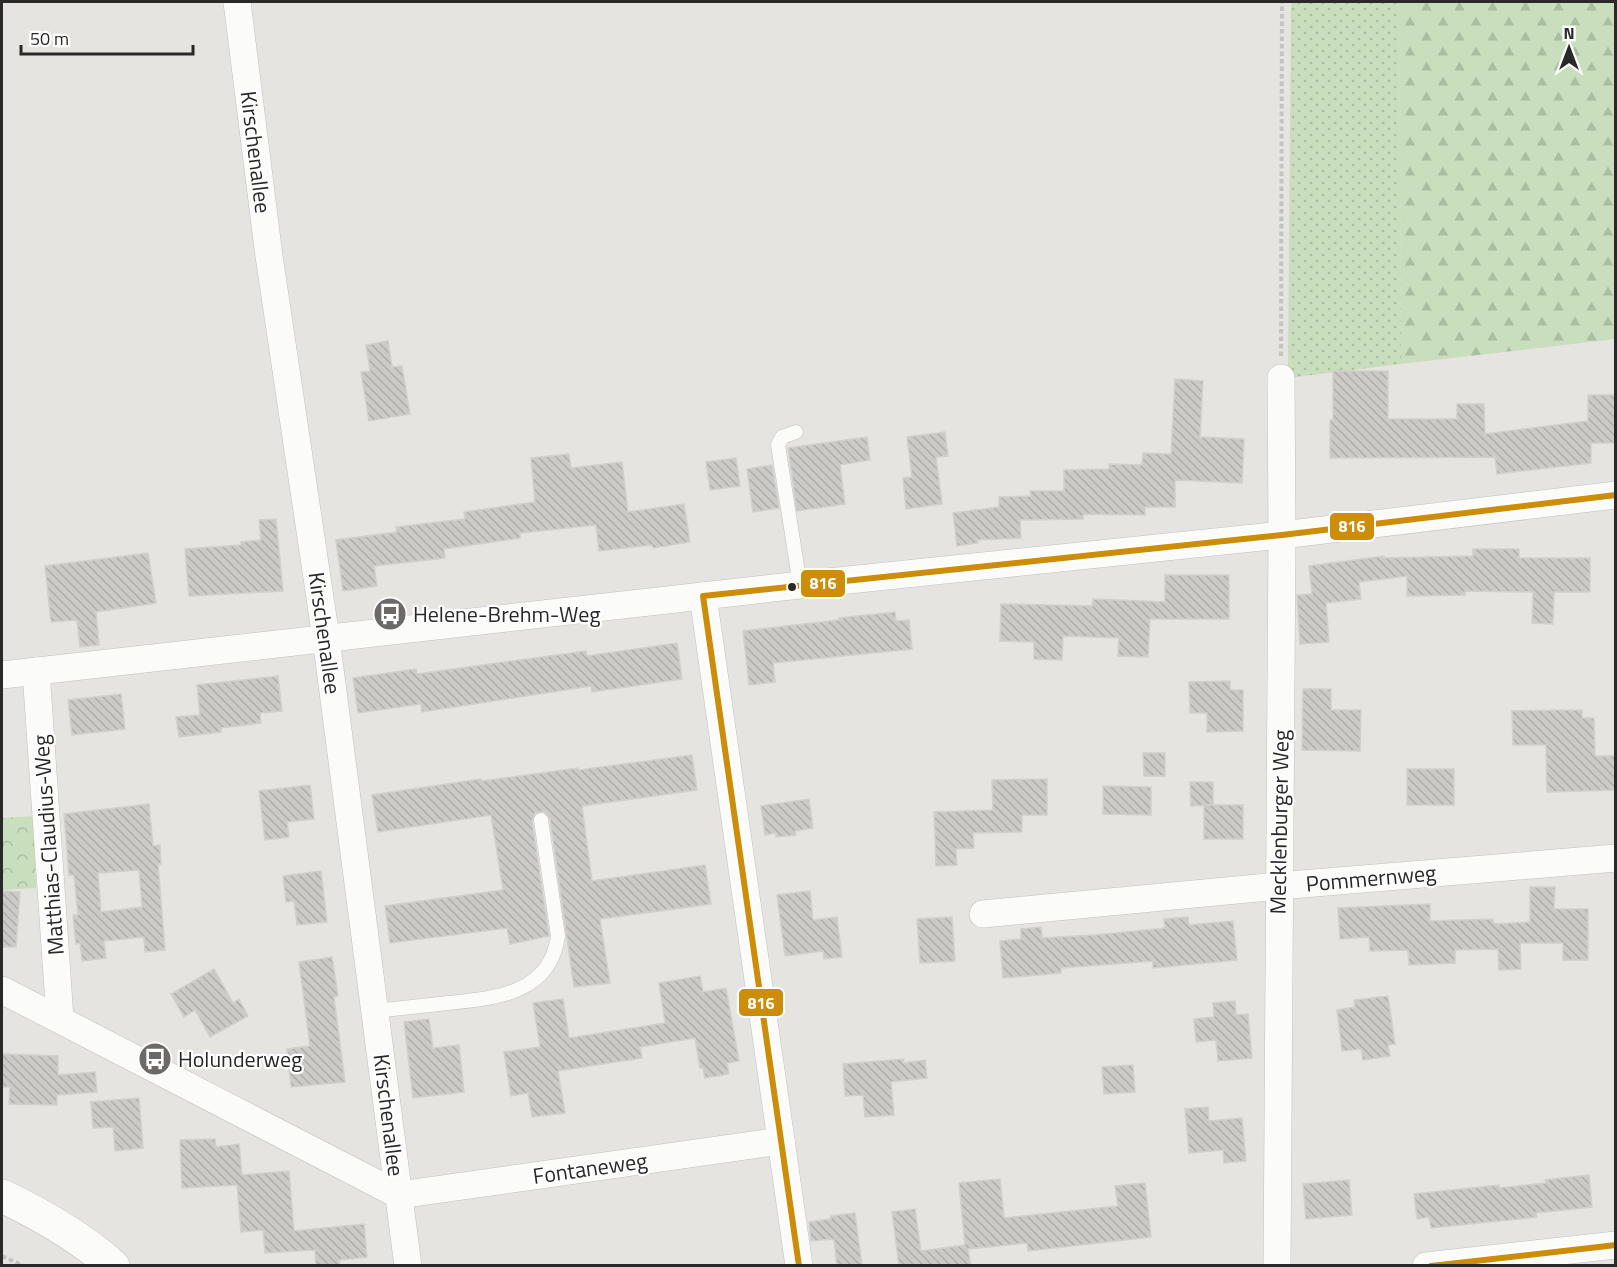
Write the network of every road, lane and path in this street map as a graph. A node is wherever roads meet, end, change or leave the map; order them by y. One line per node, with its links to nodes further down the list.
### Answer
1 (237, 2): 9 (street, Kirschenallee)
2 (1282, 2): 3 (path)
3 (1281, 378): 6 (street, Mecklenburger Weg)
4 (796, 432): 7 (lane)
5 (1616, 495): 6 (street)
6 (1282, 535): 7 (street); 14 (street, Mecklenburger Weg)
7 (800, 585): 8 (street)
8 (703, 596): 9 (street); 19 (street)
9 (326, 638): 10 (street); 17 (street, Kirschenallee)
10 (36, 671): 11 (street); 18 (street, Matthias-Claudius-Weg)
11 (2, 675)
12 (541, 820): 17 (lane)
13 (1616, 858): 14 (street, Pommernweg)
14 (1278, 886): 15 (street, Pommernweg); 28 (street, Mecklenburger Weg)
15 (983, 914)
16 (2, 990): 18 (street)
17 (375, 1011): 20 (street, Kirschenallee)
18 (60, 1019): 20 (street)
19 (781, 1141): 20 (street, Fontaneweg); 27 (street)
20 (399, 1195): 26 (street, Kirschenallee)
21 (2, 1197): 25 (main road)
22 (1616, 1245): 29 (street)
23 (2, 1256): 24 (path)
24 (24, 1266)
25 (113, 1266)
26 (408, 1266)
27 (799, 1266)
28 (1277, 1266)
29 (1426, 1266)

